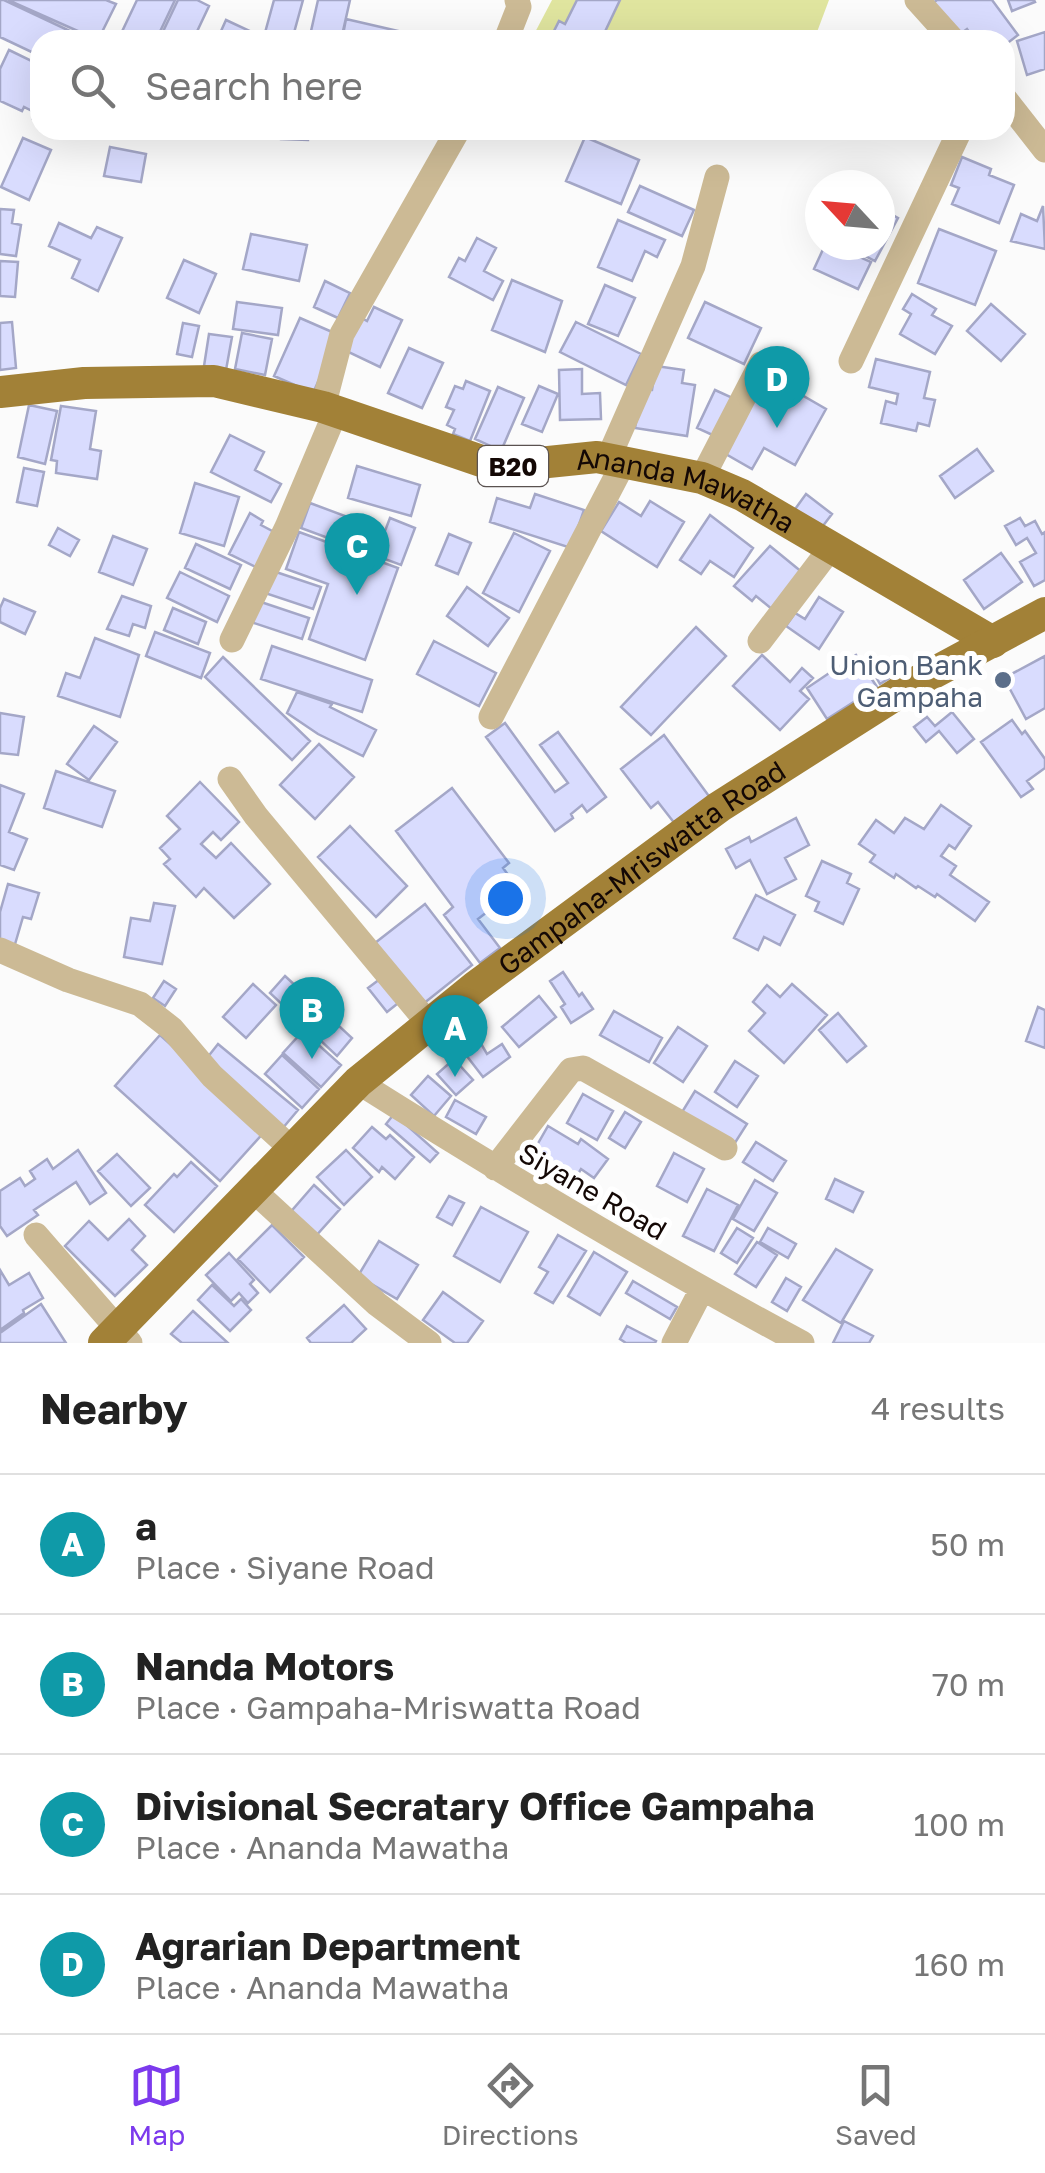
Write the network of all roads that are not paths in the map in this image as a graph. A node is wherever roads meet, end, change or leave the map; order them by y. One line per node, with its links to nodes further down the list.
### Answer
1 (517, 0): 3 (street)
2 (917, 0): 4 (street)
3 (510, 30)
4 (944, 30)
5 (1015, 111): 8 (street)
6 (452, 140): 13 (street)
7 (955, 140): 10 (street)
8 (1045, 150)
9 (717, 177): 14 (street)
10 (851, 361)
11 (761, 364): 15 (street)
12 (0, 392): 13 (main road, Ananda Mawatha / B20)
13 (330, 409): 14 (main road, Ananda Mawatha / B20); 18 (street)
14 (616, 461): 15 (main road, Ananda Mawatha / B20); 21 (street)
15 (702, 478): 16 (main road, Ananda Mawatha / B20)
16 (830, 549): 19 (street); 20 (main road, Ananda Mawatha / B20)
17 (1041, 622): 20 (main road, Gampaha-Mriswatta Road)
18 (232, 640)
19 (760, 641)
20 (993, 642): 24 (main road, Gampaha-Mriswatta Road)
21 (491, 717)
22 (230, 779): 24 (street)
23 (0, 950): 27 (street)
24 (430, 1024): 25 (main road, Gampaha-Mriswatta Road)
25 (358, 1082): 27 (main road, Gampaha-Mriswatta Road); 28 (street, Siyane Road)
26 (726, 1148): 28 (street)
27 (293, 1150): 29 (main road, Gampaha-Mriswatta Road)
28 (495, 1168): 31 (street, Siyane Road)
29 (253, 1190): 32 (main road, Gampaha-Mriswatta Road); 33 (street)
30 (36, 1235): 32 (street)
31 (702, 1289): 34 (street); 35 (street, Siyane Road)
32 (117, 1338)
33 (429, 1343)
34 (674, 1343)
35 (802, 1343)

